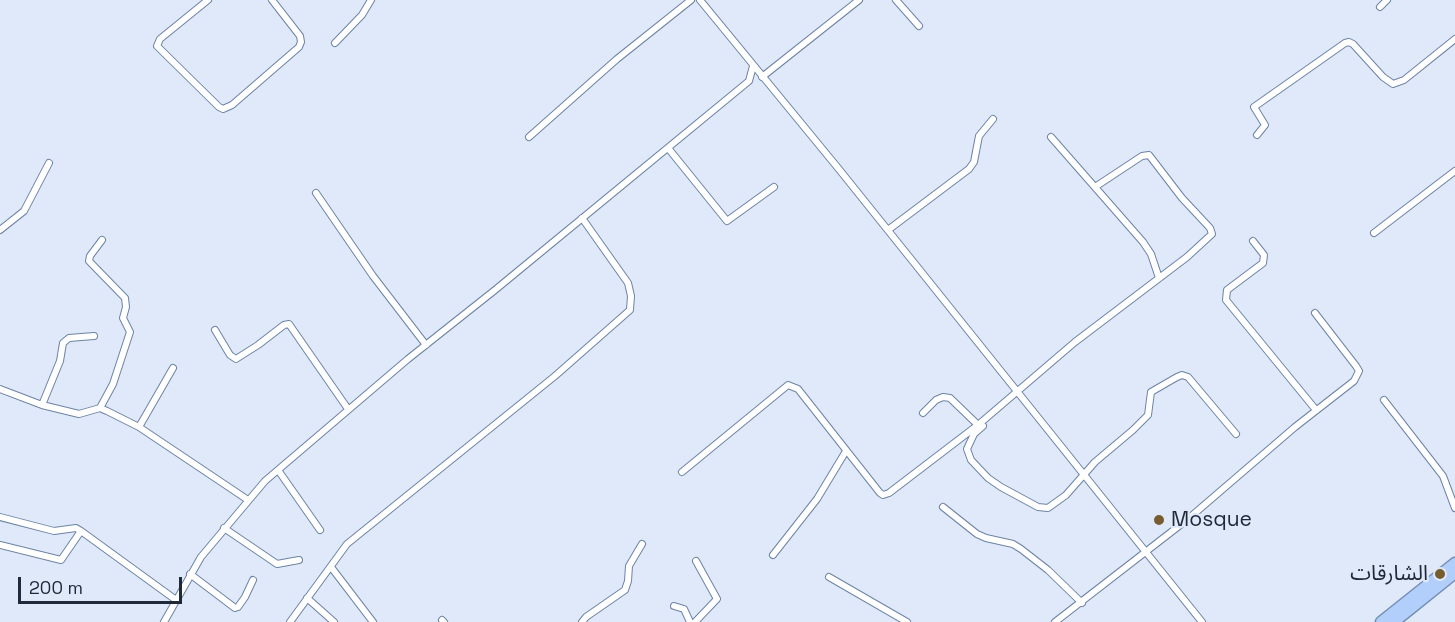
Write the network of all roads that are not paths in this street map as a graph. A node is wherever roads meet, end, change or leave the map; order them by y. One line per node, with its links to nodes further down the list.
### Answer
1 (208, 0): 2 (street)
2 (272, 0)
3 (371, 0): 12 (street)
4 (691, 0): 18 (street)
5 (700, 0): 13 (street)
6 (859, 0): 14 (street)
7 (896, 0): 10 (street)
8 (1387, 0): 9 (street)
9 (1380, 7)
10 (919, 26)
11 (1455, 39): 17 (street)
12 (335, 43)
13 (753, 66): 14 (street); 15 (street)
14 (763, 79): 15 (street); 28 (street)
15 (749, 81): 20 (street)
16 (993, 119): 28 (street)
17 (1257, 135)
18 (529, 137)
19 (1051, 137): 24 (street)
20 (668, 148): 23 (street); 26 (street)
21 (49, 163): 27 (street)
22 (1455, 171): 29 (street)
23 (774, 187)
24 (1095, 187): 32 (street); 32 (street)
25 (316, 193): 36 (street)
26 (582, 218): 36 (street); 68 (street)
27 (0, 230)
28 (888, 230): 39 (street)
29 (1374, 233)
30 (102, 240): 43 (street)
31 (1253, 241): 45 (street)
32 (1159, 278): 39 (street)
33 (1315, 314): 45 (street)
34 (215, 330): 44 (street)
35 (94, 336): 42 (street)
36 (426, 345): 44 (street)
37 (173, 368): 48 (street)
38 (2, 390): 40 (street); 42 (street)
39 (1018, 392): 47 (street); 53 (street); 53 (street)
40 (0, 398)
41 (1384, 400): 56 (street)
42 (42, 405): 43 (street)
43 (100, 408): 48 (street)
44 (348, 409): 51 (street)
45 (1316, 410): 63 (street)
46 (923, 413): 47 (street)
47 (978, 425): 50 (street)
48 (139, 427): 54 (street)
49 (1236, 434): 53 (street)
50 (846, 451): 52 (street); 64 (street)
51 (278, 470): 54 (street); 59 (street)
52 (682, 472)
53 (1083, 475): 63 (street)
54 (248, 500): 58 (street)
55 (943, 507): 75 (street)
56 (1455, 508)
57 (0, 517): 60 (street)
58 (224, 528): 65 (street); 69 (street)
59 (320, 530)
60 (81, 531): 62 (street); 74 (street)
61 (642, 544): 81 (street)
62 (0, 545)
63 (1145, 552): 75 (street); 86 (street)
64 (773, 555)
65 (299, 560)
66 (696, 561): 83 (street)
67 (1455, 563): 87 (highway)
68 (330, 567): 73 (street); 80 (street)
69 (190, 574): 72 (street); 74 (street)
70 (830, 577): 84 (street)
71 (1453, 577): 88 (highway)
72 (253, 580)
73 (307, 598): 78 (street); 79 (street)
74 (176, 600): 77 (street)
75 (1082, 603): 85 (street)
76 (674, 606): 82 (street)
77 (164, 622)
78 (290, 622)
79 (334, 622)
80 (373, 622)
81 (582, 622)
82 (690, 622)
83 (695, 622)
84 (907, 622)
85 (1055, 622)
86 (1202, 622)
87 (1381, 622)
88 (1394, 622)

